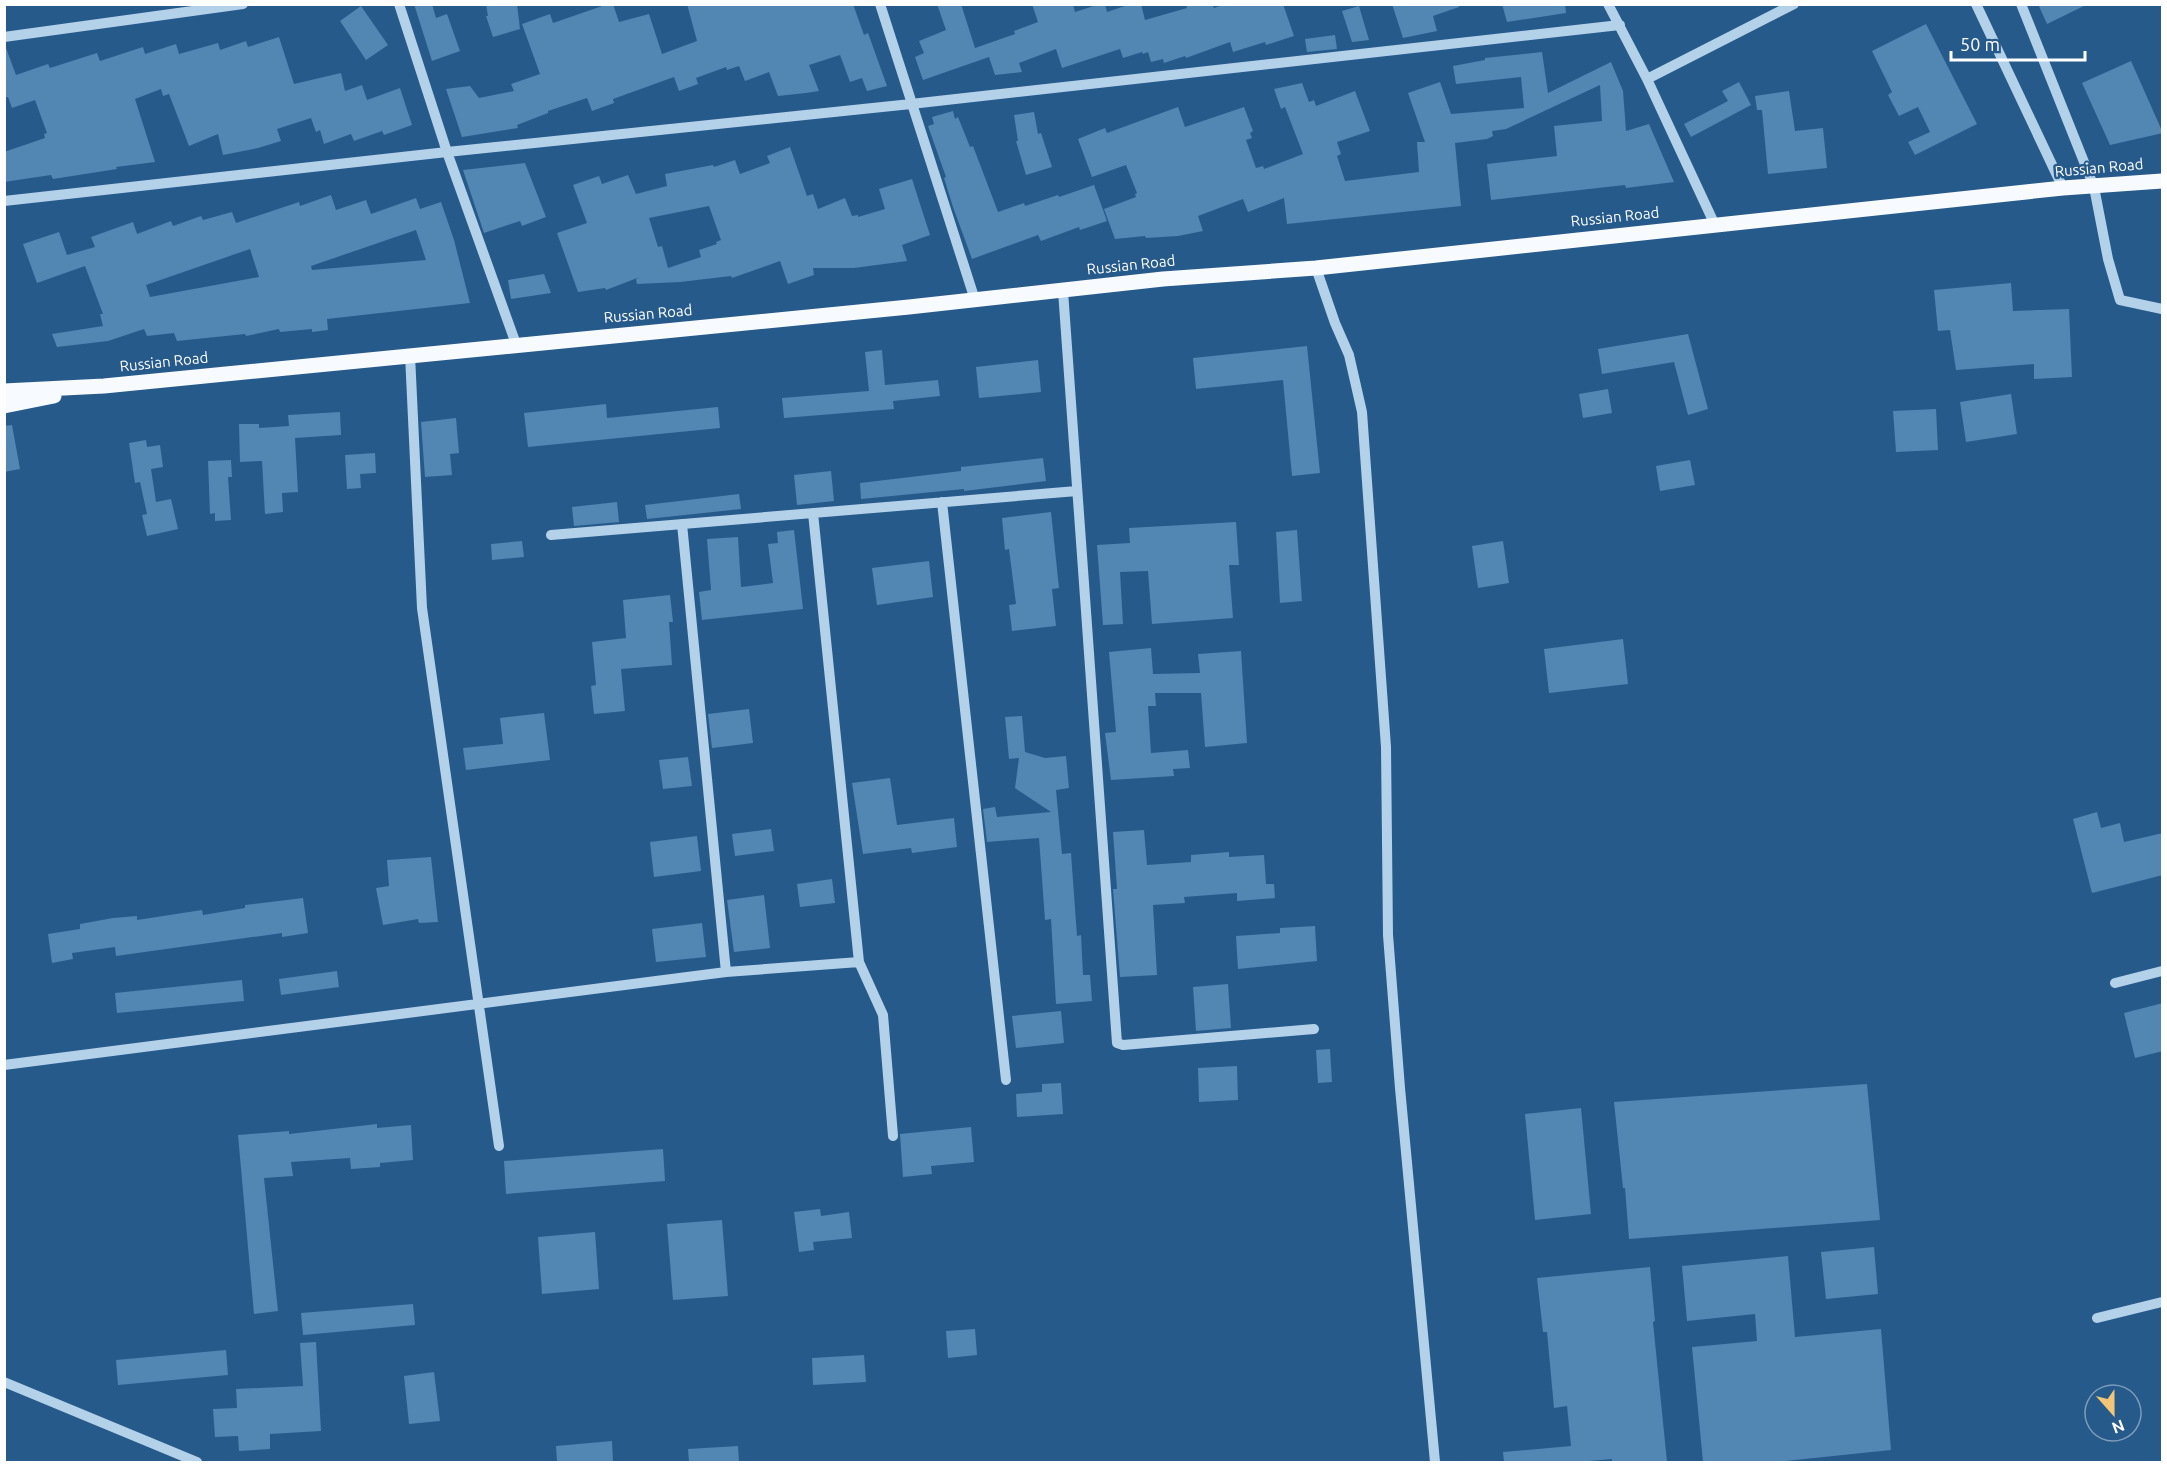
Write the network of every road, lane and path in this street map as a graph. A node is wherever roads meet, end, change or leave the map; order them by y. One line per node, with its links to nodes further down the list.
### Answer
1 (243, 4): 9 (street)
2 (399, 4): 12 (street)
3 (880, 4): 11 (street)
4 (1608, 4): 8 (street)
5 (1794, 4): 10 (street)
6 (1976, 4): 15 (street)
7 (2020, 4): 14 (street)
8 (1620, 25): 10 (street); 11 (street)
9 (4, 37)
10 (1647, 79): 17 (street)
11 (911, 104): 12 (street); 20 (street)
12 (447, 152): 16 (street); 22 (street)
13 (2163, 181): 14 (main road, Russian Road)
14 (2094, 187): 15 (main road, Russian Road); 21 (street)
15 (2063, 189): 17 (main road, Russian Road)
16 (4, 201)
17 (1715, 225): 18 (main road, Russian Road)
18 (1316, 268): 19 (main road, Russian Road); 46 (street)
19 (1063, 291): 20 (main road, Russian Road); 27 (street)
20 (975, 300): 22 (main road, Russian Road)
21 (2163, 309)
22 (516, 344): 23 (main road, Russian Road)
23 (410, 354): 24 (main road, Russian Road); 36 (street)
24 (104, 386): 25 (main road, Russian Road); 26 (main road, Russian Road)
25 (4, 391)
26 (4, 406)
27 (1077, 491): 28 (street); 37 (street)
28 (942, 502): 29 (street); 39 (street)
29 (813, 513): 30 (street); 32 (street)
30 (682, 524): 31 (street); 34 (street)
31 (551, 535)
32 (860, 962): 34 (street); 40 (street)
33 (2163, 971): 35 (street)
34 (726, 972): 36 (street)
35 (2115, 983)
36 (477, 1002): 38 (street); 41 (street)
37 (1314, 1029)
38 (4, 1065)
39 (1006, 1080)
40 (893, 1136)
41 (499, 1146)
42 (2163, 1302): 43 (street)
43 (2097, 1318)
44 (4, 1382): 45 (street)
45 (197, 1462)
46 (1435, 1462)

